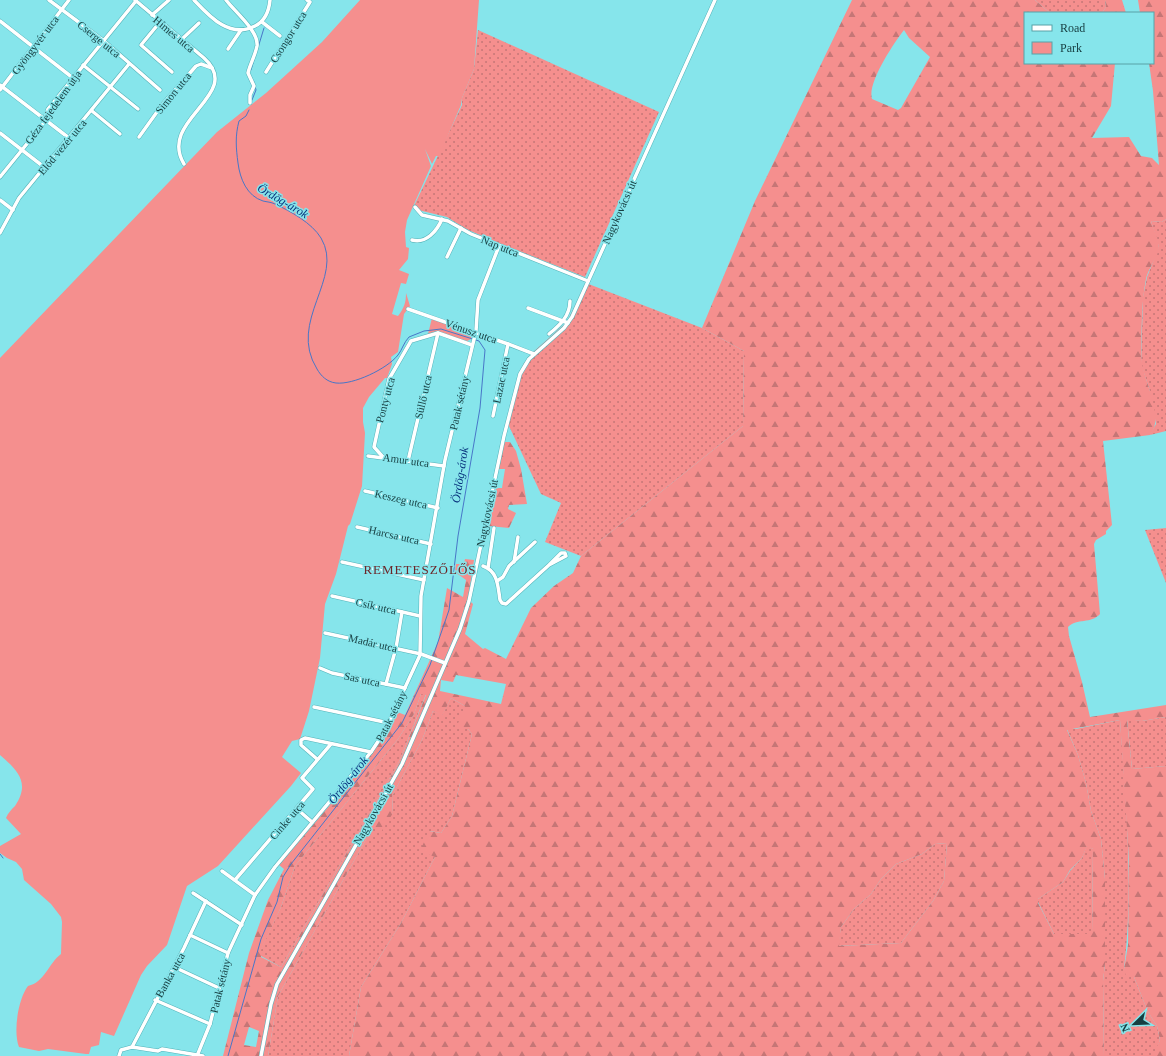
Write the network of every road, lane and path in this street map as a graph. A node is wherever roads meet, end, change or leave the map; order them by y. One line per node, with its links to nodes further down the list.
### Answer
1 (49, 0): 10 (street, Cserge utca)
2 (69, 0): 10 (street, Gyöngyvér utca)
3 (135, 0): 11 (street, Hímes utca); 20 (street, Géza fejedelem útja)
4 (169, 0): 11 (street)
5 (194, 0): 17 (street)
6 (226, 0): 16 (street)
7 (270, 0): 14 (street)
8 (715, 0): 55 (street, Nagykovácsi út)
9 (309, 1): 27 (street, Csongor utca)
10 (62, 10): 20 (street, Cserge utca); 21 (street, Gyöngyvér utca)
11 (152, 15): 13 (street, Hímes utca)
12 (0, 21): 21 (street)
13 (160, 22): 19 (street, Hímes utca); 26 (street)
14 (262, 22): 16 (street); 18 (street)
15 (199, 23): 19 (street)
16 (251, 28): 17 (street); 32 (street)
17 (241, 30): 22 (street)
18 (280, 36)
19 (181, 40): 25 (street, Hímes utca)
20 (104, 41): 23 (street, Cserge utca); 24 (street, Géza fejedelem útja)
21 (33, 47): 28 (street); 30 (street, Gyöngyvér utca)
22 (228, 49)
23 (129, 64): 29 (street, Előd vezér utca); 31 (street, Cserge utca)
24 (83, 65): 28 (street, Géza fejedelem útja); 29 (street)
25 (213, 68): 38 (street, Simon utca); 41 (street)
26 (172, 72)
27 (266, 72)
28 (73, 78): 35 (street, Géza fejedelem útja)
29 (111, 86): 33 (street); 34 (street, Előd vezér utca)
30 (1, 88): 35 (street)
31 (160, 90)
32 (250, 103)
33 (138, 109)
34 (92, 111): 37 (street); 39 (street, Előd vezér utca)
35 (45, 120): 39 (street); 40 (street, Géza fejedelem útja)
36 (0, 133): 40 (street)
37 (120, 134)
38 (139, 137)
39 (69, 138): 43 (street, Előd vezér utca)
40 (22, 150): 43 (street); 44 (street, Géza fejedelem útja)
41 (184, 164)
42 (0, 168): 44 (street)
43 (44, 168): 48 (street, Előd vezér utca)
44 (4, 171): 45 (street, Géza fejedelem útja)
45 (0, 177)
46 (0, 200): 48 (street)
47 (416, 207): 49 (street, Nap utca)
48 (13, 210): 51 (street, Előd vezér utca)
49 (442, 219): 50 (street, Nap utca); 52 (street)
50 (461, 228): 53 (street, Nap utca); 54 (street)
51 (0, 233)
52 (412, 240)
53 (499, 246): 55 (street, Nap utca); 62 (street, Patak sétány)
54 (447, 257)
55 (588, 281): 60 (street, Nagykovácsi út)
56 (570, 301): 59 (street)
57 (528, 308): 59 (street)
58 (408, 309): 62 (street, Vénusz utca)
59 (563, 321): 60 (street); 63 (street)
60 (568, 323): 66 (street, Nagykovácsi út)
61 (438, 333): 65 (street); 69 (street, Ponty utca); 70 (street, Süllő utca)
62 (475, 334): 64 (street, Vénusz utca); 65 (street, Patak sétány)
63 (549, 334)
64 (508, 344): 66 (street, Vénusz utca); 67 (street, Lazac utca)
65 (472, 345): 71 (street, Patak sétány)
66 (534, 354): 92 (street, Nagykovácsi út)
67 (493, 416)
68 (368, 456): 69 (street, Amur utca)
69 (383, 457): 70 (street, Amur utca)
70 (408, 461): 71 (street, Amur utca)
71 (444, 466): 73 (street, Patak sétány)
72 (365, 491): 73 (street, Keszeg utca)
73 (438, 508): 78 (street, Patak sétány)
74 (357, 527): 78 (street, Harcsa utca)
75 (494, 528): 83 (street)
76 (518, 537): 80 (street)
77 (535, 542): 80 (street)
78 (431, 544): 84 (street, Patak sétány)
79 (342, 562): 84 (street)
80 (514, 562): 85 (street)
81 (549, 565): 85 (street)
82 (483, 566): 83 (street)
83 (488, 568): 85 (street)
84 (424, 580): 88 (street, Patak sétány)
85 (497, 581)
86 (332, 596): 87 (street, Csík utca)
87 (402, 612): 88 (street, Csík utca); 90 (street)
88 (420, 616): 91 (street, Patak sétány)
89 (325, 633): 90 (street, Madár utca)
90 (396, 648): 91 (street, Madár utca); 94 (street)
91 (421, 654): 92 (street, Madár utca); 95 (street, Patak sétány)
92 (446, 663): 121 (street, Nagykovácsi út)
93 (320, 668): 94 (street, Sas utca)
94 (386, 684): 95 (street, Sas utca)
95 (405, 688): 97 (street, Patak sétány)
96 (314, 706): 97 (street)
97 (389, 723): 99 (street, Patak sétány)
98 (331, 744): 99 (street); 100 (street, Cinke utca); 100 (street)
99 (371, 752): 102 (street, Patak sétány)
100 (317, 759): 101 (street, Cinke utca)
101 (297, 809): 102 (street); 104 (street, Cinke utca)
102 (312, 822): 106 (street, Patak sétány)
103 (222, 871): 104 (street)
104 (234, 880): 106 (street)
105 (193, 894): 107 (street)
106 (255, 895): 108 (street, Patak sétány)
107 (206, 901): 108 (street); 109 (street, Banka utca)
108 (242, 925): 110 (street, Patak sétány)
109 (190, 935): 110 (street); 111 (street, Banka utca)
110 (228, 953): 112 (street, Patak sétány)
111 (174, 967): 112 (street); 113 (street, Banka utca)
112 (219, 988): 114 (street, Patak sétány)
113 (156, 1000): 114 (street); 115 (street, Banka utca)
114 (210, 1024): 117 (street, Patak sétány)
115 (132, 1048): 116 (street); 118 (street)
116 (158, 1051): 117 (street); 119 (street)
117 (198, 1055): 120 (street)
118 (119, 1056)
119 (157, 1056)
120 (203, 1056)
121 (261, 1056)

